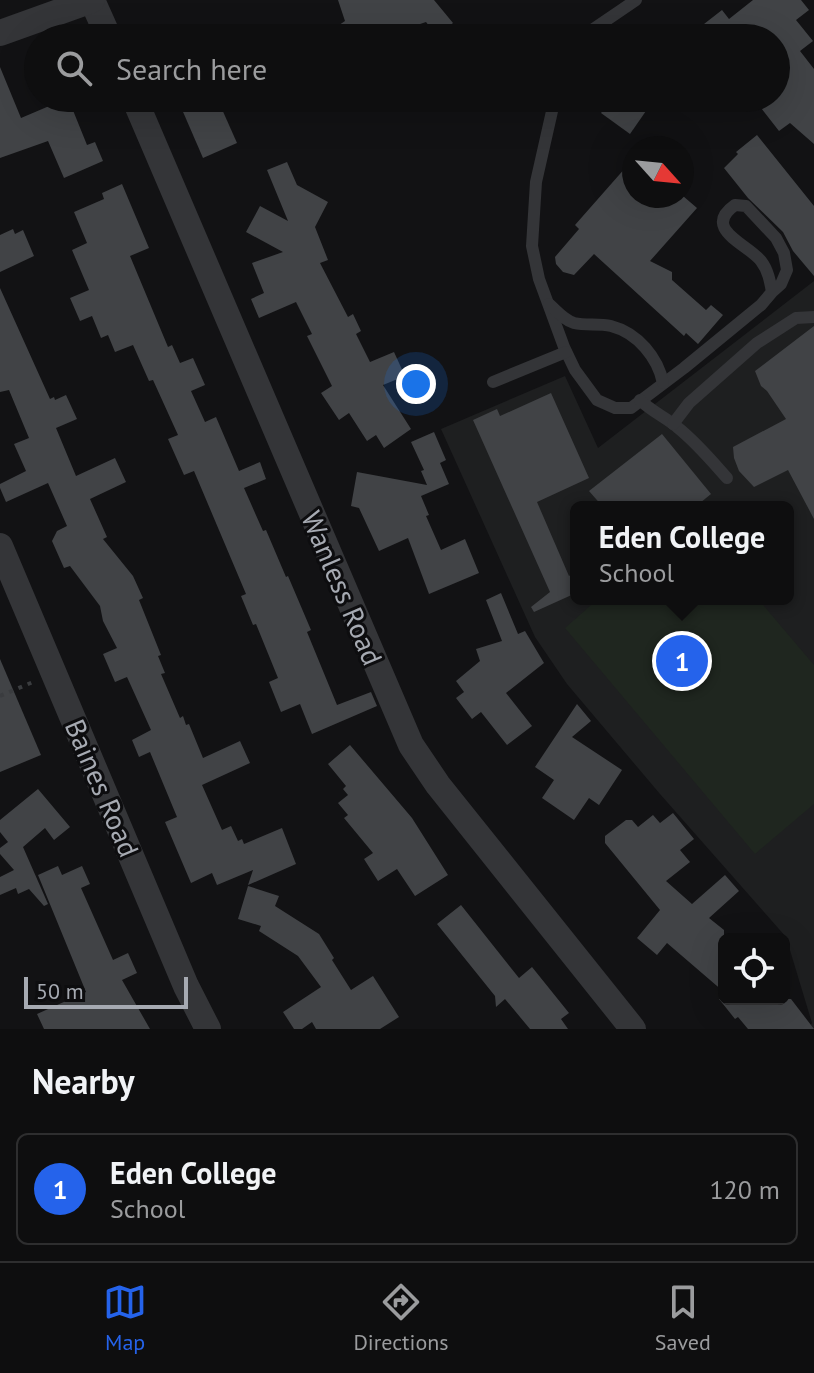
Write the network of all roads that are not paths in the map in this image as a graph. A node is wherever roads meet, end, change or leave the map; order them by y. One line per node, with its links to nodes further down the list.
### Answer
1 (92, 0): 4 (street); 5 (street)
2 (636, 0): 6 (lane)
3 (24, 24): 7 (street)
4 (25, 24)
5 (103, 24)
6 (601, 24)
7 (0, 33)
8 (140, 112): 21 (street, Wanless Road)
9 (552, 112): 11 (lane)
10 (772, 292): 10 (lane); 15 (lane)
11 (547, 302): 13 (lane); 15 (lane)
12 (814, 317): 17 (lane)
13 (566, 352): 14 (lane); 16 (lane)
14 (493, 382)
15 (663, 383): 16 (lane)
16 (640, 400): 17 (lane)
17 (673, 424): 18 (lane)
18 (727, 478)
19 (0, 546): 20 (street, Baines Road)
20 (208, 1029)
21 (633, 1029)

